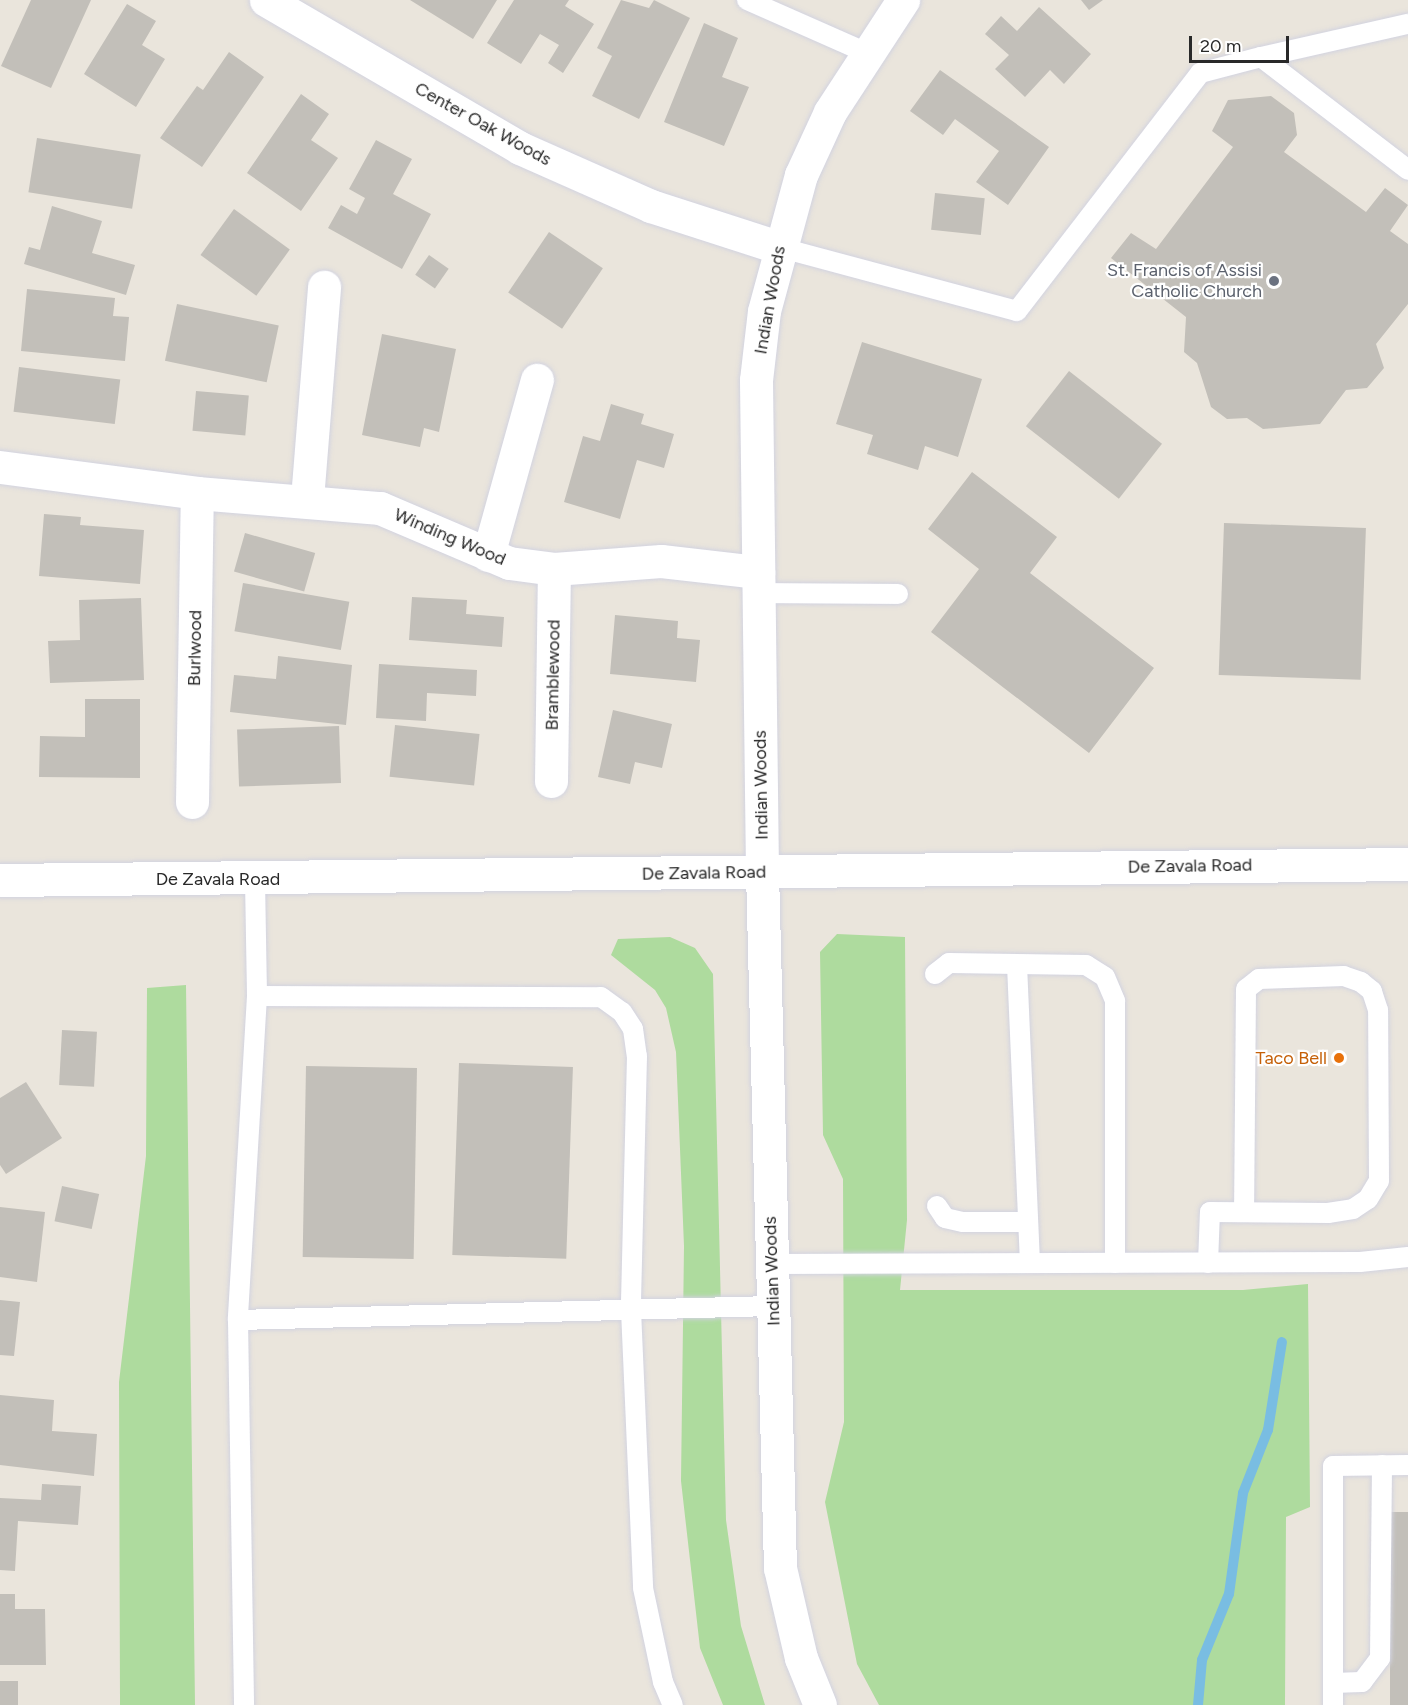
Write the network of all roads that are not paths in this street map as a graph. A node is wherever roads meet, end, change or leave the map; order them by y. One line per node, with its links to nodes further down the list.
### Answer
1 (266, 0): 8 (street, Center Oak Woods)
2 (747, 0): 5 (lane)
3 (903, 0): 5 (street, Indian Woods)
4 (1408, 24): 6 (lane)
5 (865, 52): 8 (street, Indian Woods)
6 (1261, 57): 7 (lane); 8 (lane)
7 (1408, 170)
8 (778, 247): 16 (street, Indian Woods)
9 (324, 287): 13 (street)
10 (537, 380): 14 (street)
11 (0, 467): 12 (street, Winding Wood)
12 (197, 493): 13 (street, Winding Wood); 19 (street, Burlwood)
13 (307, 500): 14 (street, Winding Wood)
14 (488, 555): 15 (street, Winding Wood)
15 (554, 569): 16 (street, Winding Wood); 18 (street, Bramblewood)
16 (758, 582): 17 (lane); 21 (street, Indian Woods)
17 (898, 594)
18 (551, 781)
19 (192, 802)
20 (1408, 864): 21 (street, De Zavala Road)
21 (762, 872): 23 (street, De Zavala Road); 34 (street, Indian Woods)
22 (0, 880): 23 (street, De Zavala Road)
23 (255, 880): 26 (lane)
24 (1017, 964): 25 (lane); 29 (lane); 32 (lane)
25 (935, 974)
26 (257, 996): 36 (lane); 37 (lane)
27 (937, 1206): 29 (lane)
28 (1244, 1212): 28 (lane); 33 (lane)
29 (1027, 1222): 31 (lane)
30 (1408, 1257): 33 (lane)
31 (1030, 1263): 32 (lane); 34 (lane)
32 (1115, 1263): 33 (lane)
33 (1208, 1263)
34 (772, 1264): 35 (street, Indian Woods)
35 (773, 1306): 36 (lane); 43 (street, Indian Woods)
36 (631, 1310): 37 (lane); 42 (lane)
37 (238, 1320): 41 (lane)
38 (1382, 1465): 39 (lane); 40 (lane); 40 (lane)
39 (1408, 1465)
40 (1333, 1683): 44 (lane)
41 (244, 1705)
42 (672, 1705)
43 (820, 1705)
44 (1333, 1705)

